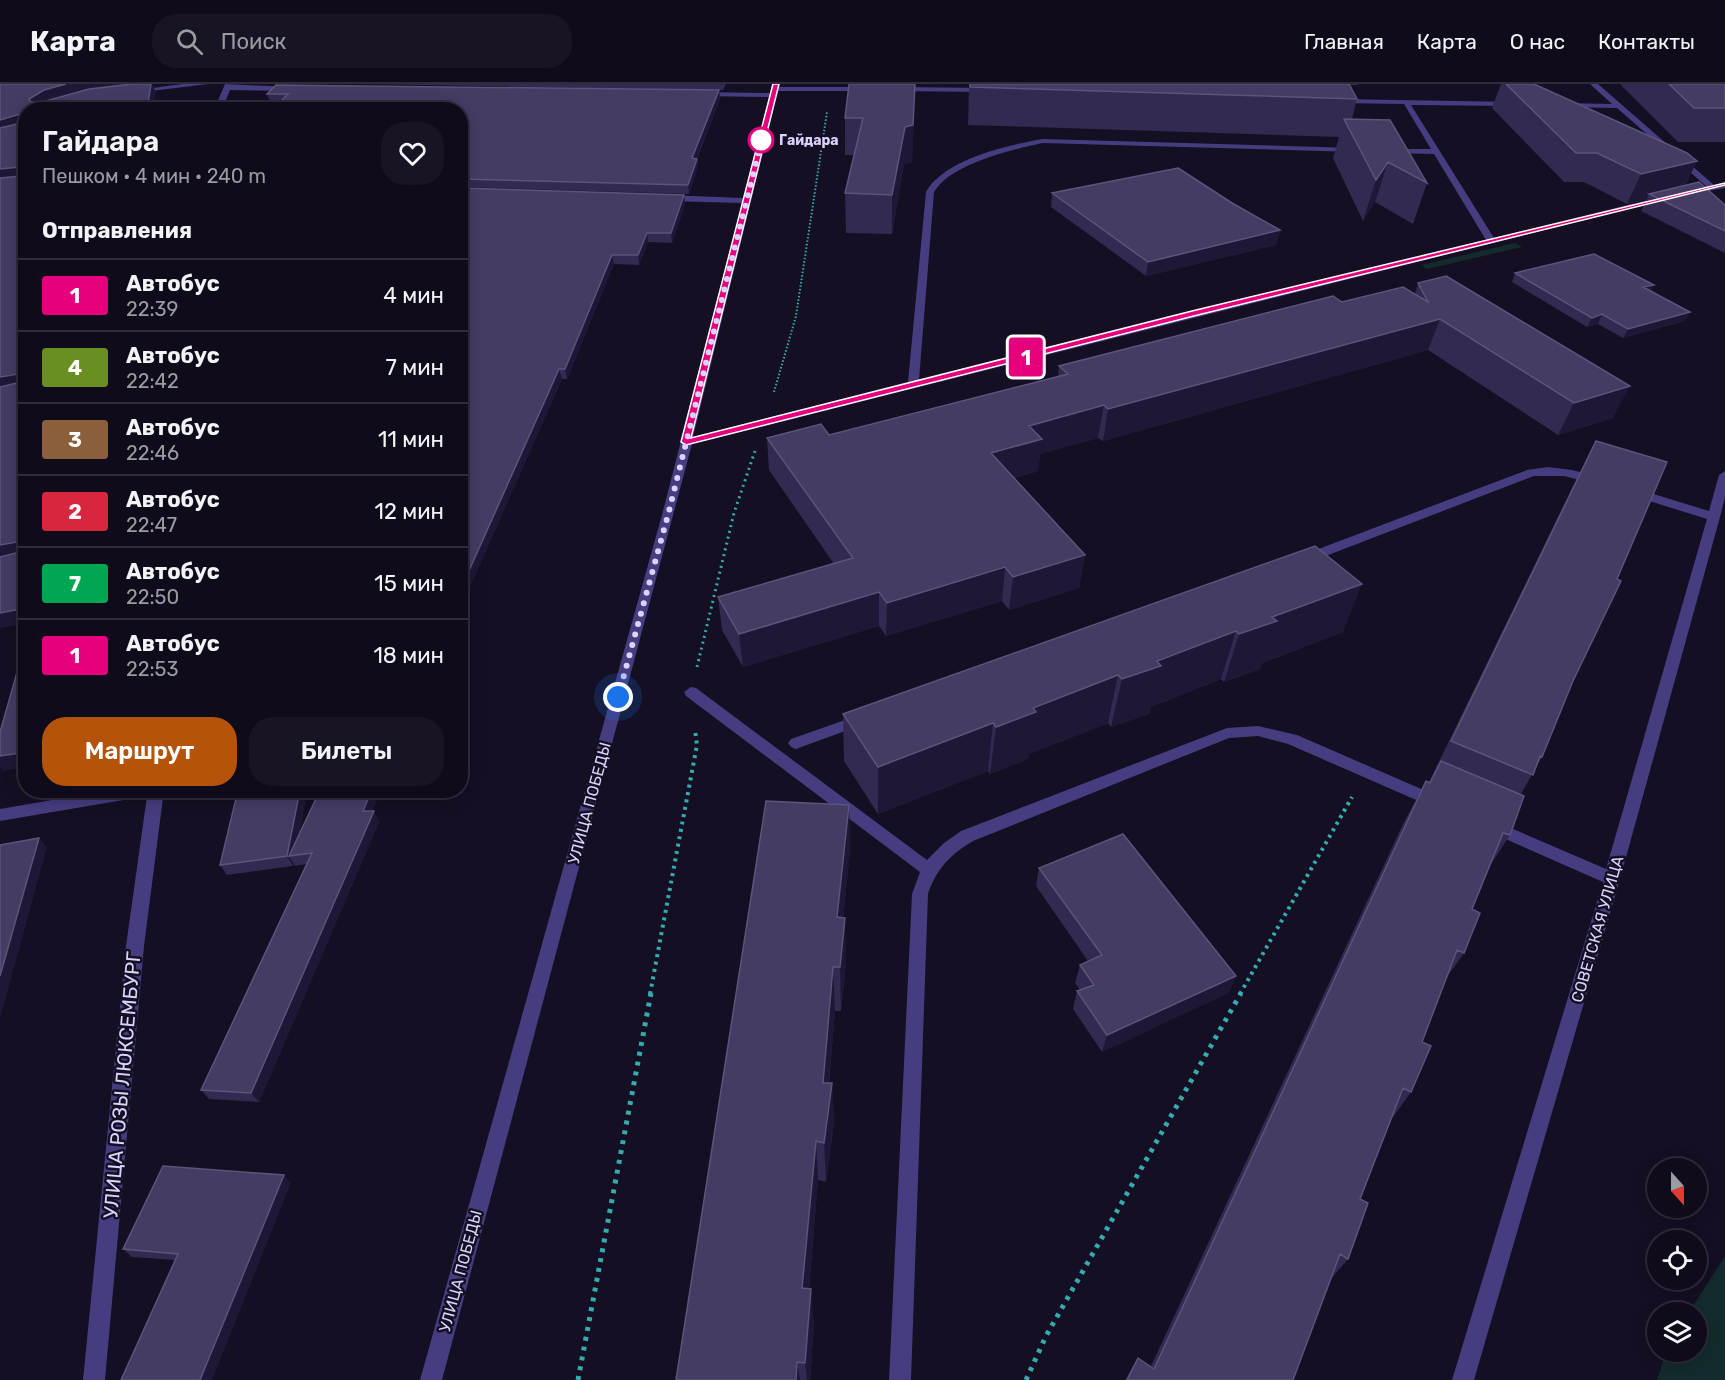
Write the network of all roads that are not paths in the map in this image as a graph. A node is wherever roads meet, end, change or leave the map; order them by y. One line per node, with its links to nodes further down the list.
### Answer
1 (204, 84): 10 (street)
2 (1594, 84): 17 (street)
3 (228, 86): 5 (street); 13 (street)
4 (939, 87): 8 (street); 9 (street)
5 (298, 89)
6 (774, 89): 7 (street); 11 (street); 24 (street, УЛИЦА ПОБЕДЫ)
7 (874, 89)
8 (885, 89)
9 (996, 90)
10 (123, 93)
11 (690, 94)
12 (1325, 100): 14 (street)
13 (221, 102)
14 (1406, 102): 15 (street); 20 (street)
15 (1524, 104)
16 (1559, 105): 17 (street)
17 (1618, 106): 22 (street)
18 (1365, 150): 26 (street)
19 (1377, 150): 20 (street)
20 (1437, 152): 25 (street)
21 (1725, 185): 22 (street)
22 (1712, 188): 25 (street)
23 (651, 198): 24 (street)
24 (747, 201): 27 (street, УЛИЦА ПОБЕДЫ)
25 (1491, 241): 26 (street)
26 (913, 386): 27 (street)
27 (686, 442): 44 (street, УЛИЦА ПОБЕДЫ)
28 (1725, 475): 31 (street, СОВЕТСКАЯ УЛИЦА)
29 (1604, 482): 32 (street)
30 (1626, 489): 31 (street)
31 (1714, 517): 42 (street, СОВЕТСКАЯ УЛИЦА)
32 (1292, 564)
33 (690, 692): 41 (street)
34 (873, 716): 35 (street)
35 (795, 743)
36 (101, 798): 39 (street)
37 (155, 798): 43 (street, УЛИЦА РОЗЫ ЛЮКСЕМБУРГ)
38 (1452, 808): 41 (street)
39 (0, 815)
40 (1473, 818): 42 (street)
41 (928, 869): 45 (street)
42 (1612, 879): 46 (street, СОВЕТСКАЯ УЛИЦА)
43 (94, 1380)
44 (431, 1380)
45 (900, 1380)
46 (1463, 1380)

